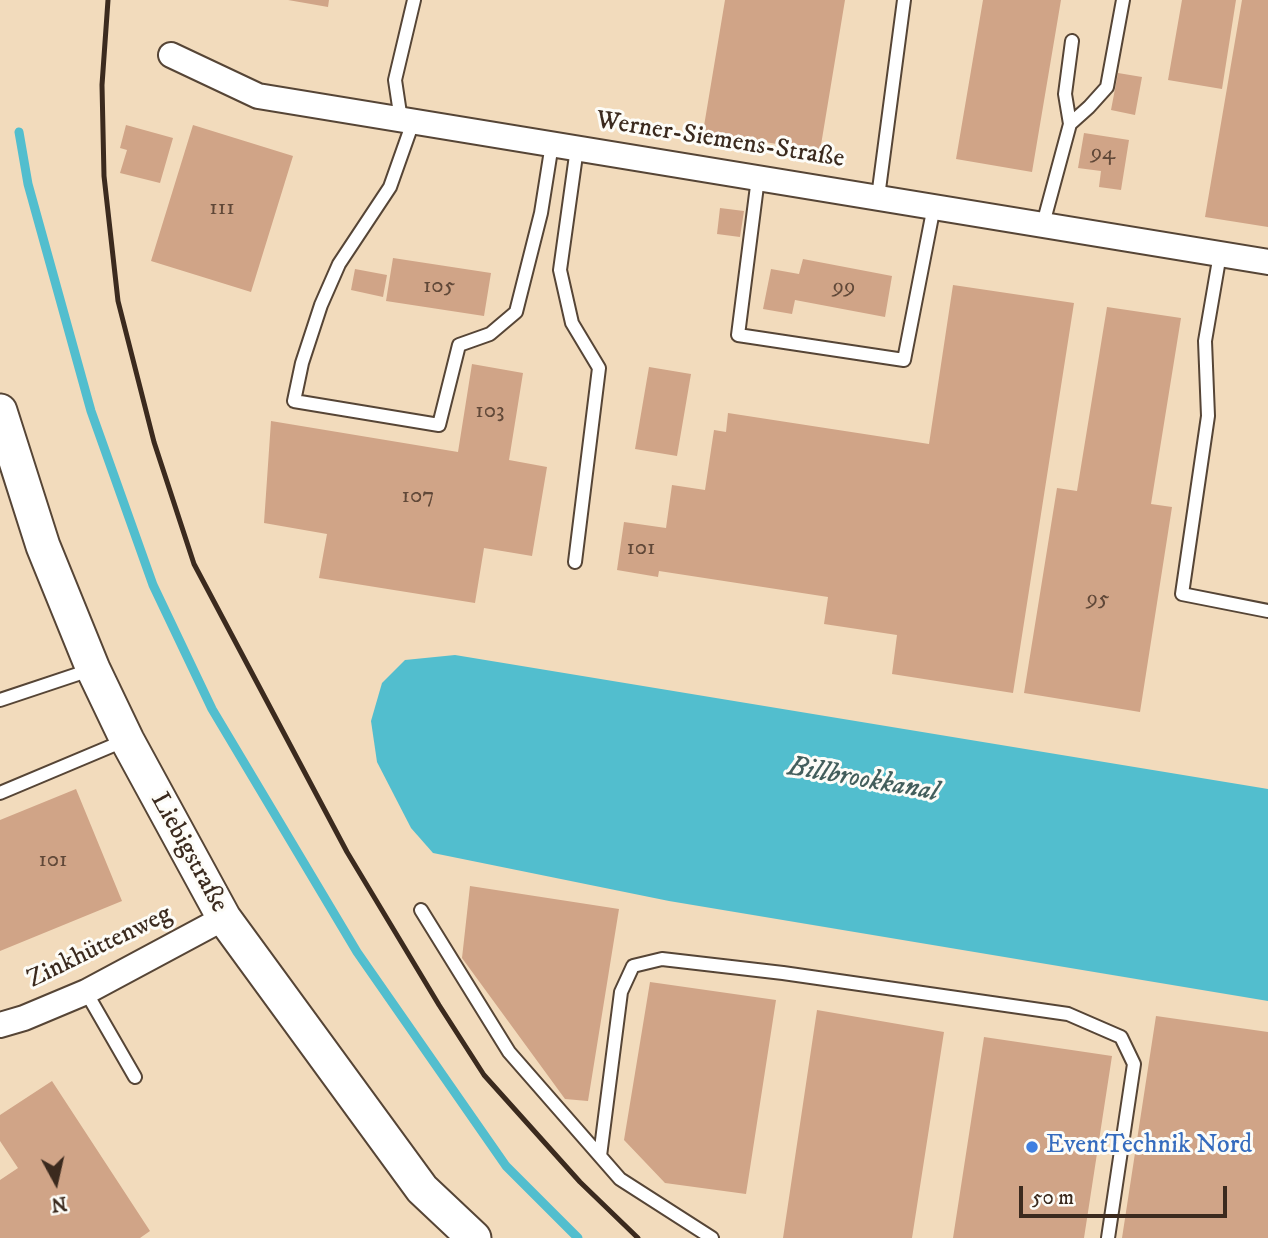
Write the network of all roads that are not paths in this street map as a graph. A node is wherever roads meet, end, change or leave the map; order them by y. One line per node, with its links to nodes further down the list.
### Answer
1 (414, 0): 6 (lane)
2 (904, 0): 11 (lane)
3 (1123, 0): 7 (lane)
4 (1072, 41): 7 (lane)
5 (171, 55): 6 (street, Werner-Siemens-Straße)
6 (407, 121): 8 (street, Werner-Siemens-Straße); 8 (lane)
7 (1070, 124): 13 (lane)
8 (552, 144): 9 (street, Werner-Siemens-Straße)
9 (577, 148): 10 (street, Werner-Siemens-Straße); 17 (lane)
10 (758, 178): 11 (street, Werner-Siemens-Straße); 12 (lane)
11 (878, 197): 12 (street, Werner-Siemens-Straße)
12 (934, 206): 13 (street, Werner-Siemens-Straße)
13 (1043, 224): 14 (street, Werner-Siemens-Straße)
14 (1220, 254): 15 (street, Werner-Siemens-Straße); 18 (lane)
15 (1268, 262)
16 (0, 411): 19 (main road, Liebigstraße)
17 (575, 562)
18 (1268, 611)
19 (93, 669): 20 (lane); 21 (main road, Liebigstraße)
20 (0, 700)
21 (127, 740): 22 (lane); 24 (main road, Liebigstraße)
22 (0, 793)
23 (421, 910): 28 (lane)
24 (223, 918): 25 (street, Zinkhüttenweg); 29 (main road, Liebigstraße)
25 (86, 992): 26 (street, Zinkhüttenweg); 27 (lane)
26 (0, 1025)
27 (135, 1077)
28 (600, 1156): 30 (lane); 31 (lane)
29 (474, 1238)
30 (712, 1238)
31 (1108, 1238)

